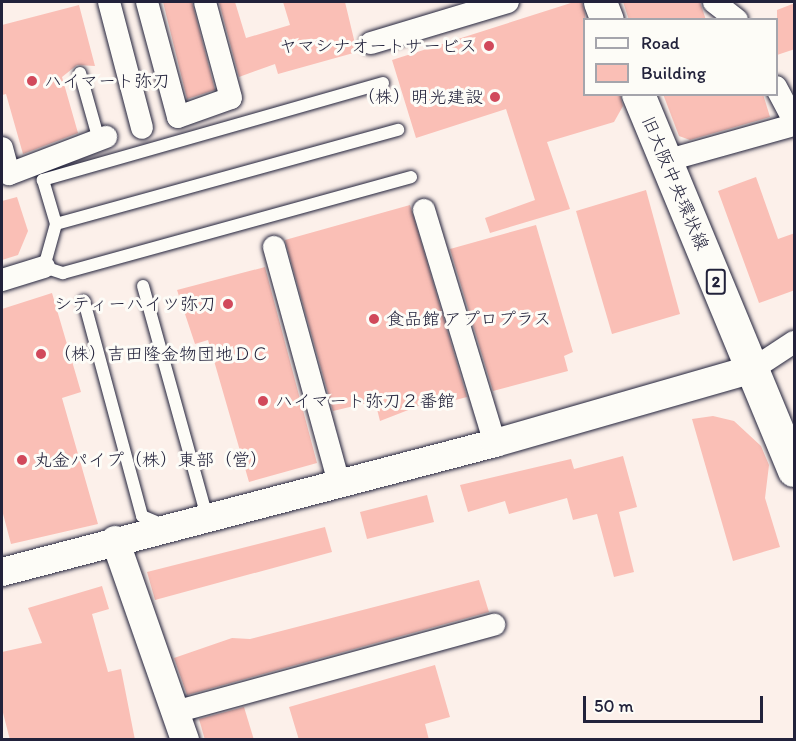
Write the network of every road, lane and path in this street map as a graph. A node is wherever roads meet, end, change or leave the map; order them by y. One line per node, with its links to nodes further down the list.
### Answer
1 (109, 2): 15 (street)
2 (147, 2): 3 (street)
3 (205, 2)
4 (508, 2): 9 (street)
5 (600, 2): 7 (main road)
6 (714, 2): 8 (street)
7 (606, 18)
8 (734, 18)
9 (371, 44)
10 (80, 73): 17 (lane)
11 (383, 83): 22 (lane)
12 (778, 89): 14 (street)
13 (639, 96): 19 (main road, 旧大阪中央環状線 / 2)
14 (795, 123): 19 (street)
15 (142, 128)
16 (398, 130): 22 (lane)
17 (103, 139): 18 (street)
18 (2, 148)
19 (665, 161): 29 (main road, 旧大阪中央環状線 / 2)
20 (411, 177): 24 (lane)
21 (424, 210): 30 (street)
22 (56, 224): 24 (lane)
23 (274, 247): 32 (street)
24 (44, 267): 25 (street)
25 (2, 280)
26 (143, 285): 33 (lane)
27 (84, 301): 34 (lane)
28 (795, 342): 29 (street)
29 (753, 369): 30 (street); 31 (main road, 旧大阪中央環状線 / 2)
30 (495, 443): 32 (street)
31 (795, 470)
32 (339, 483): 33 (street)
33 (207, 516): 34 (street)
34 (170, 528): 35 (street)
35 (115, 540): 36 (street); 38 (street)
36 (2, 572)
37 (494, 625): 38 (street)
38 (175, 712): 39 (street)
39 (185, 740)

